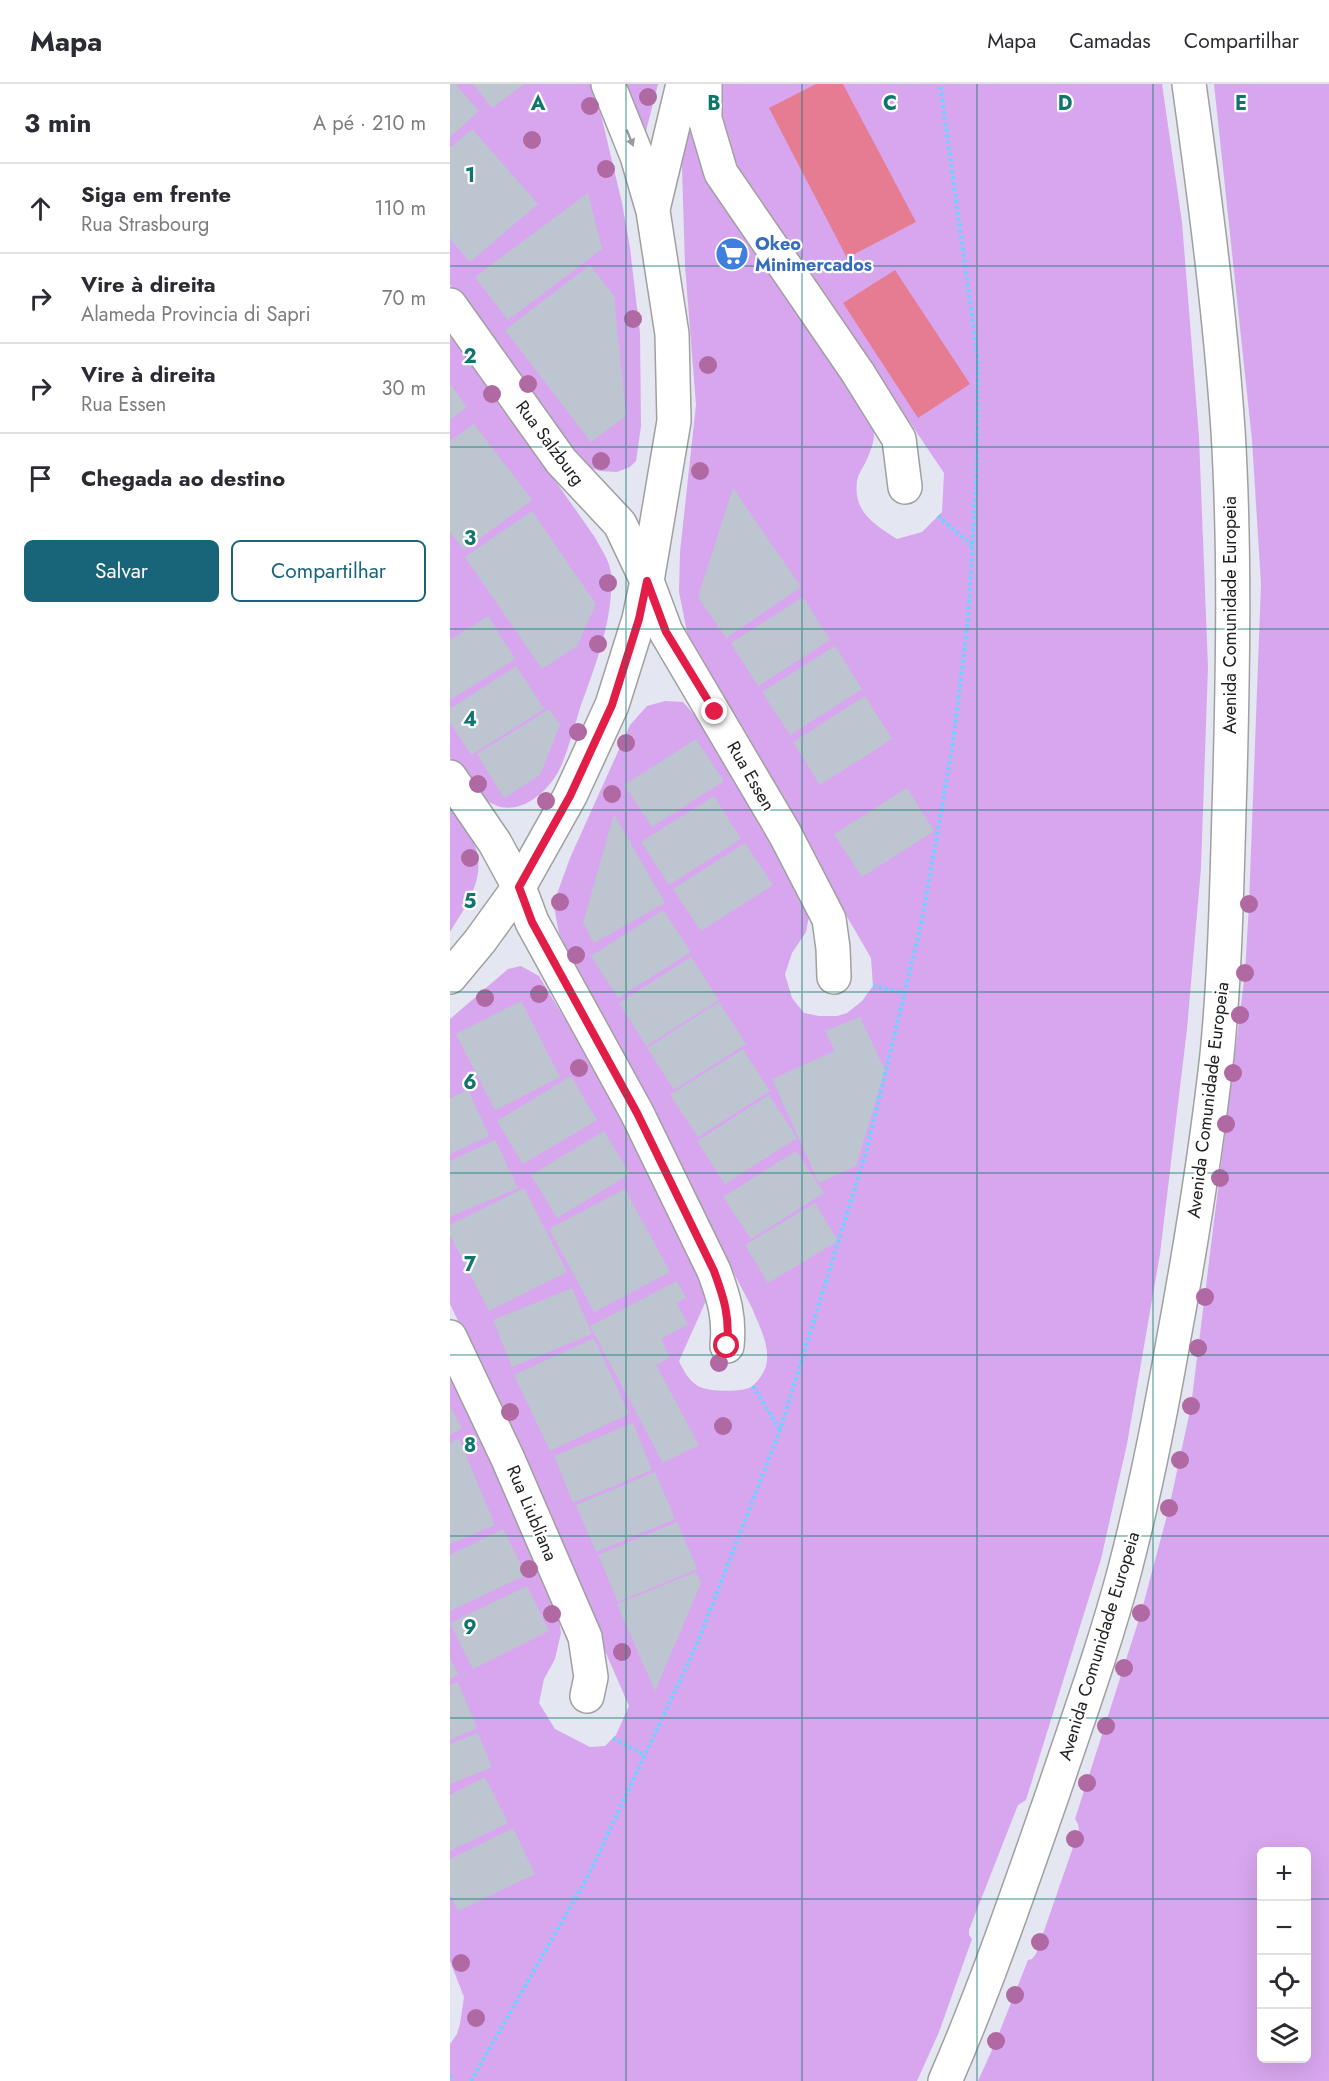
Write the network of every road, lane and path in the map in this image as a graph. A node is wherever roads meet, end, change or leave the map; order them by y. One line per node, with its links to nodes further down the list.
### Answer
1 (608, 84): 6 (street, one-way to 6)
2 (683, 84): 6 (street)
3 (705, 84): 8 (street)
4 (940, 84): 10 (path)
5 (1189, 84): 28 (street, Avenida Comunidade Europeia)
6 (653, 211): 11 (street)
7 (450, 305): 11 (street, Rua Salzburg)
8 (905, 487)
9 (938, 516): 10 (path)
10 (972, 546): 17 (path)
11 (647, 581): 13 (street); 15 (street, Rua Essen)
12 (450, 777): 13 (street)
13 (519, 887): 14 (street); 19 (street)
14 (450, 977)
15 (834, 977)
16 (873, 986): 17 (path)
17 (904, 993): 21 (path)
18 (450, 1337): 22 (street, Rua Liubliana)
19 (727, 1346)
20 (753, 1386): 21 (path)
21 (780, 1430): 24 (path)
22 (587, 1696)
23 (613, 1738): 24 (path)
24 (644, 1755): 27 (path)
25 (450, 2075): 26 (path)
26 (452, 2081)
27 (471, 2081)
28 (945, 2081)

